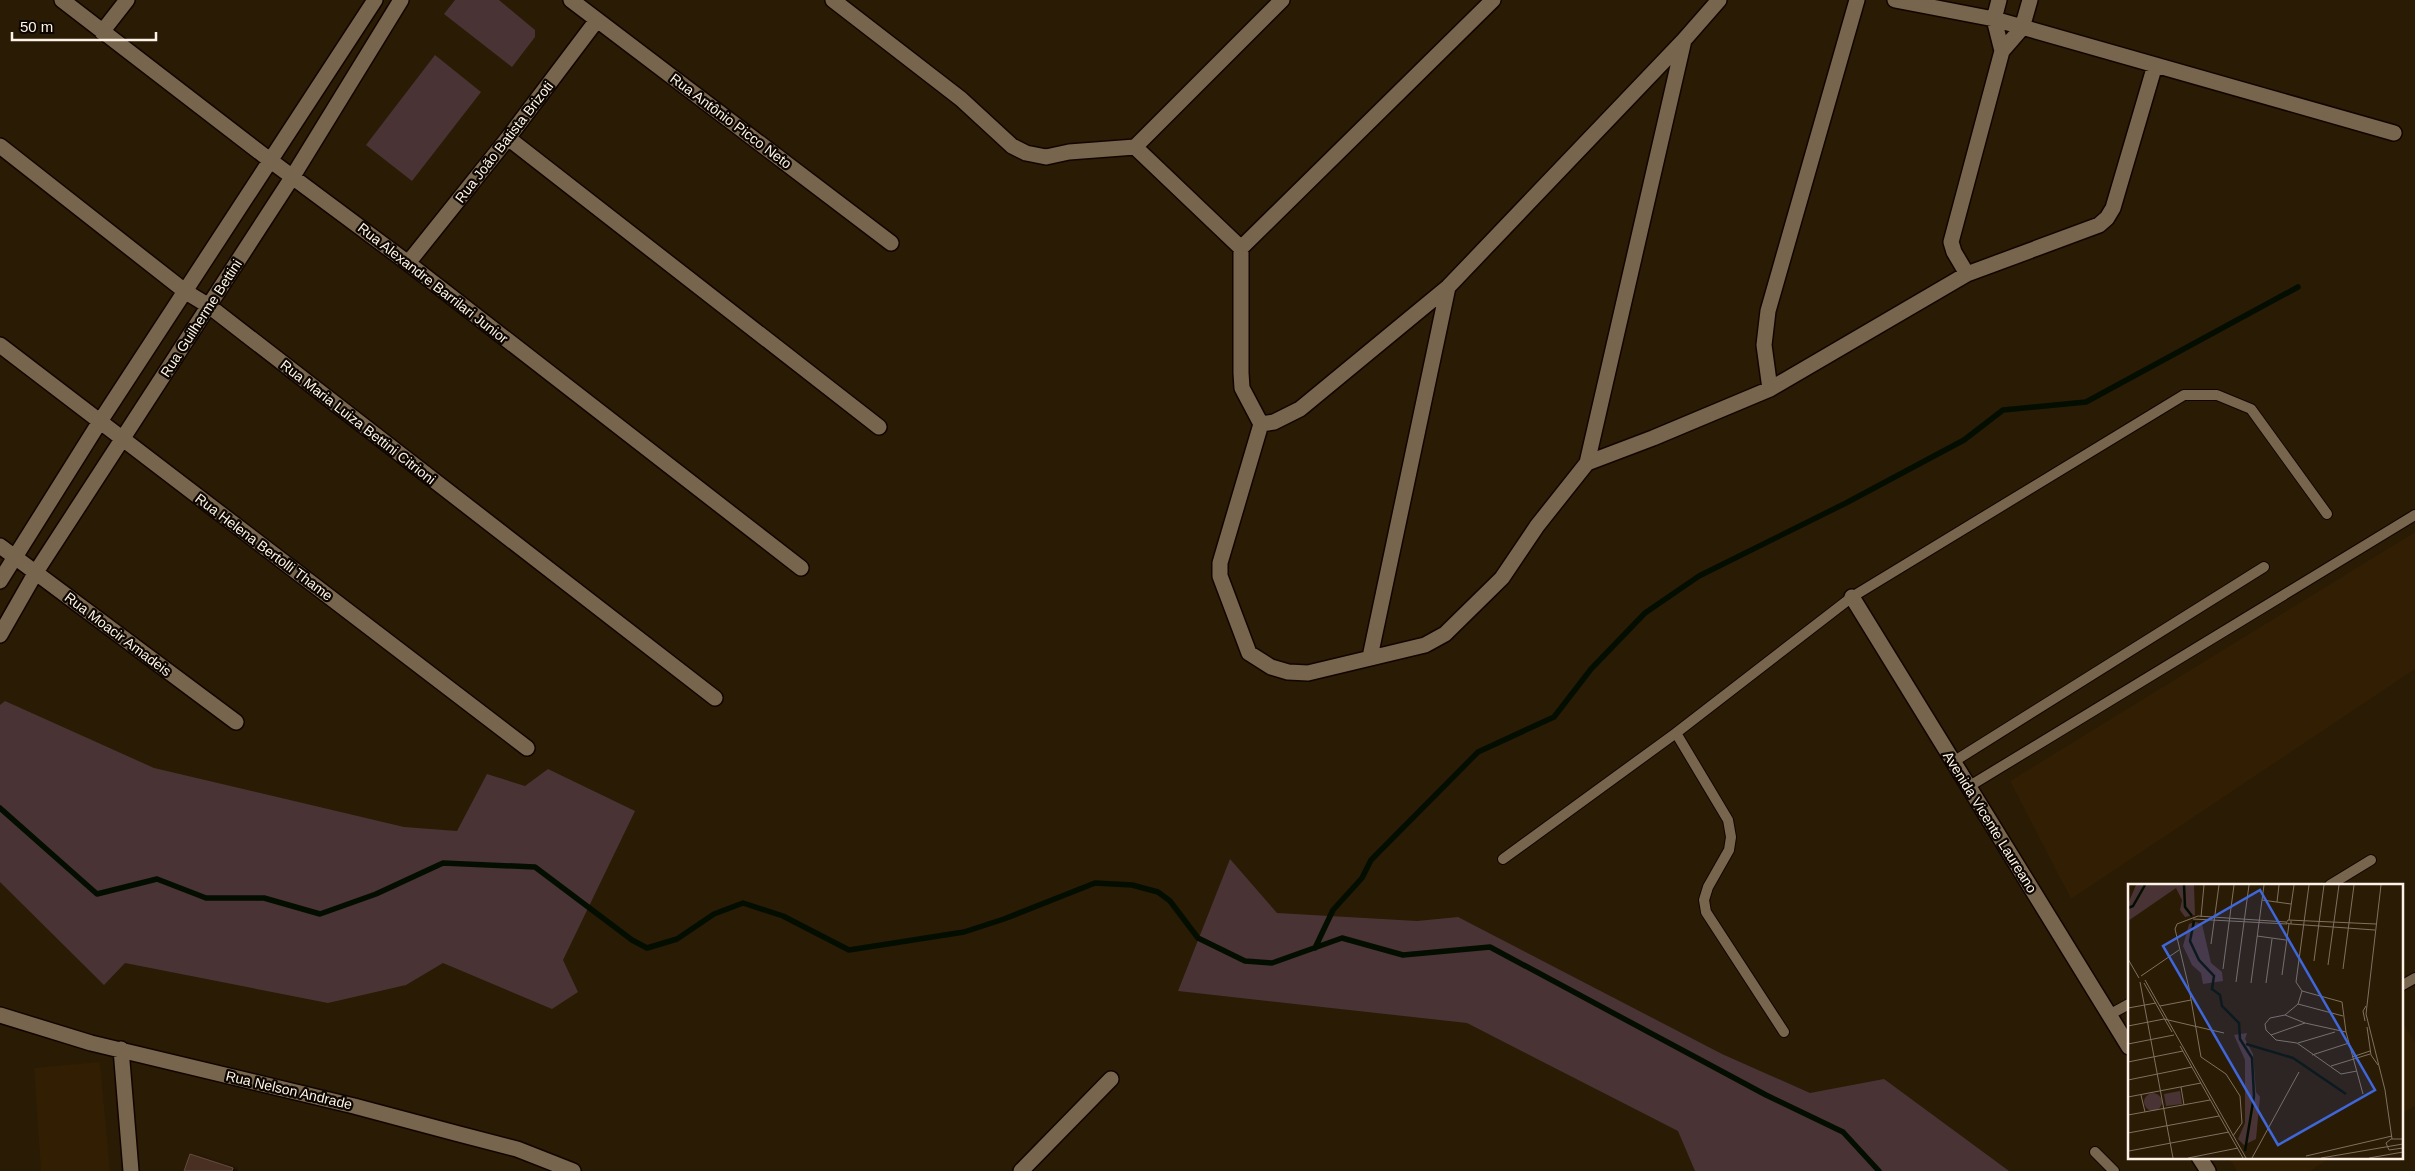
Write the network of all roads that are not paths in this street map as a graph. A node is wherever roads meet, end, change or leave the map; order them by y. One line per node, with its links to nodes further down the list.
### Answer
1 (62, 0): 17 (street, Rua Alexandre Barrilari Junior)
2 (127, 0): 17 (street)
3 (375, 0): 25 (street, Rua Guilherme Bettini)
4 (401, 0): 26 (street, Rua Guilherme Bettini)
5 (571, 0): 15 (street, Rua Antônio Picco Neto)
6 (833, 0): 24 (street)
7 (1282, 0): 24 (street)
8 (1493, 0): 28 (street)
9 (1719, 0): 18 (street)
10 (1857, 0): 35 (street)
11 (1896, 0): 14 (street)
12 (1999, 0): 14 (street)
13 (2030, 0): 16 (street)
14 (1994, 19): 16 (street); 19 (street)
15 (597, 20): 22 (street, Rua João Batista Brizoti); 27 (street, Rua Antônio Picco Neto)
16 (2022, 28): 19 (street); 20 (street)
17 (102, 32): 25 (street, Rua Alexandre Barrilari Junior)
18 (1684, 40): 31 (street); 40 (street)
19 (2002, 50): 30 (street)
20 (2155, 65): 21 (street); 30 (street)
21 (2394, 133)
22 (508, 138): 29 (street, Rua João Batista Brizoti); 38 (street)
23 (0, 146): 32 (street, Rua Maria Luiza Bettini Citrioni)
24 (1135, 147): 28 (street)
25 (271, 161): 26 (street, Rua Alexandre Barrilari Junior); 32 (street, Rua Guilherme Bettini)
26 (293, 176): 29 (street, Rua Alexandre Barrilari Junior); 33 (street, Rua Guilherme Bettini)
27 (891, 243)
28 (1241, 248): 37 (street)
29 (408, 263): 45 (street, Rua Alexandre Barrilari Junior)
30 (1967, 274): 35 (street)
31 (1448, 286): 37 (street); 51 (street)
32 (186, 292): 33 (street, Rua Maria Luiza Bettini Citrioni); 36 (street, Rua Guilherme Bettini)
33 (209, 306): 39 (street, Rua Guilherme Bettini); 52 (street, Rua Maria Luiza Bettini Citrioni)
34 (0, 345): 36 (street, Rua Helena Bertolli Thame)
35 (1770, 389): 40 (street)
36 (99, 423): 39 (street, Rua Helena Bertolli Thame); 44 (street, Rua Guilherme Bettini)
37 (1261, 424): 51 (street)
38 (879, 427)
39 (122, 438): 47 (street, Rua Guilherme Bettini); 55 (street, Rua Helena Bertolli Thame)
40 (1587, 463): 51 (street)
41 (2327, 514): 49 (lane)
42 (2415, 515): 57 (lane)
43 (0, 546): 44 (street, Rua Moacir Amadeis)
44 (15, 558): 47 (street, Rua Moacir Amadeis); 48 (street, Rua Guilherme Bettini)
45 (801, 568)
46 (2264, 568): 56 (lane)
47 (36, 572): 50 (street, Rua Guilherme Bettini); 53 (street, Rua Moacir Amadeis)
48 (0, 582)
49 (1852, 597): 54 (lane); 56 (street, Avenida Vicente Laureano)
50 (0, 635)
51 (1370, 657)
52 (715, 698)
53 (236, 722)
54 (1676, 733): 58 (lane); 66 (lane)
55 (528, 748)
56 (1953, 762): 57 (street, Avenida Vicente Laureano)
57 (1968, 787): 65 (street, Avenida Vicente Laureano)
58 (1503, 859)
59 (2371, 860): 60 (lane)
60 (2332, 884)
61 (2415, 978): 62 (lane)
62 (2402, 985)
63 (2128, 1005): 65 (lane)
64 (0, 1015): 68 (street, Rua Nelson Andrade)
65 (2109, 1015): 67 (street, Avenida Vicente Laureano)
66 (1784, 1032)
67 (2128, 1045)
68 (120, 1049): 72 (street); 73 (street, Rua Nelson Andrade)
69 (1111, 1079): 74 (street)
70 (2094, 1152): 75 (lane)
71 (2200, 1158): 76 (street)
72 (130, 1171)
73 (573, 1171)
74 (1021, 1171)
75 (2114, 1171)
76 (2208, 1171)

